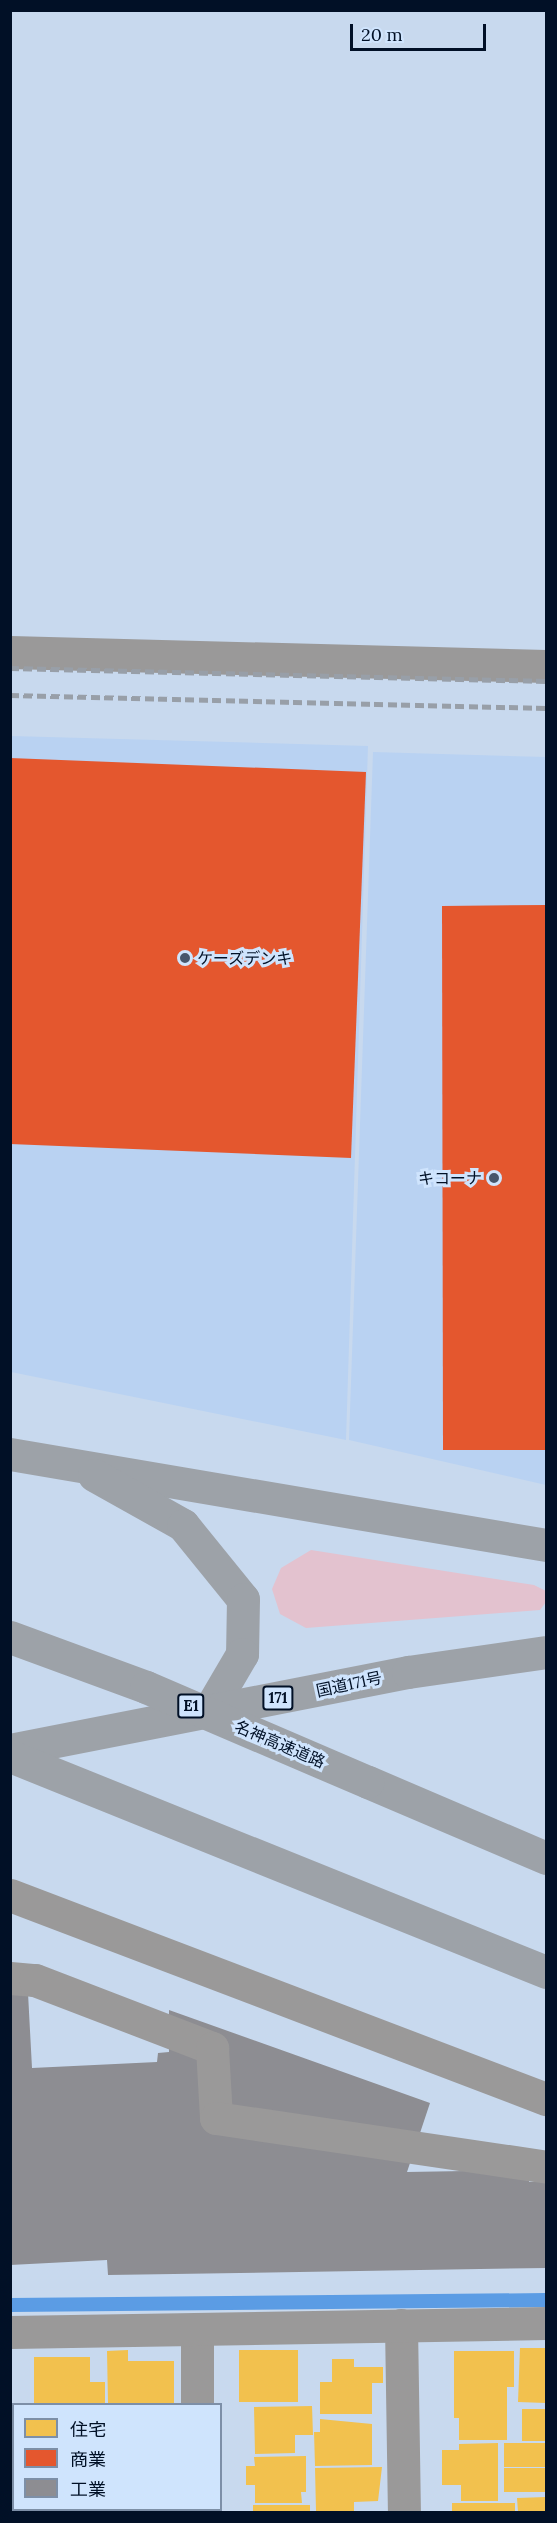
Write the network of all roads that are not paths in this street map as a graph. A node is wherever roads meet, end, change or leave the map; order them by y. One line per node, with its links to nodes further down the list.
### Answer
1 (10, 652): 2 (street)
2 (546, 666)
3 (10, 1454): 4 (highway)
4 (82, 1469): 5 (highway); 8 (highway)
5 (546, 1545)
6 (10, 1637): 11 (highway, 名神高速道路 / E1, bridge)
7 (546, 1652): 8 (highway, 国道171号 / 171)
8 (208, 1712): 9 (highway, 国道171号 / 171)
9 (10, 1750)
10 (10, 1756): 13 (highway)
11 (546, 1857)
12 (10, 1895): 15 (street)
13 (546, 1972)
14 (10, 1978): 16 (street)
15 (546, 2100)
16 (546, 2167)
17 (546, 2323): 18 (street)
18 (401, 2325): 19 (street); 22 (street)
19 (197, 2329): 20 (street); 21 (street)
20 (10, 2332)
21 (197, 2403)
22 (404, 2512)

